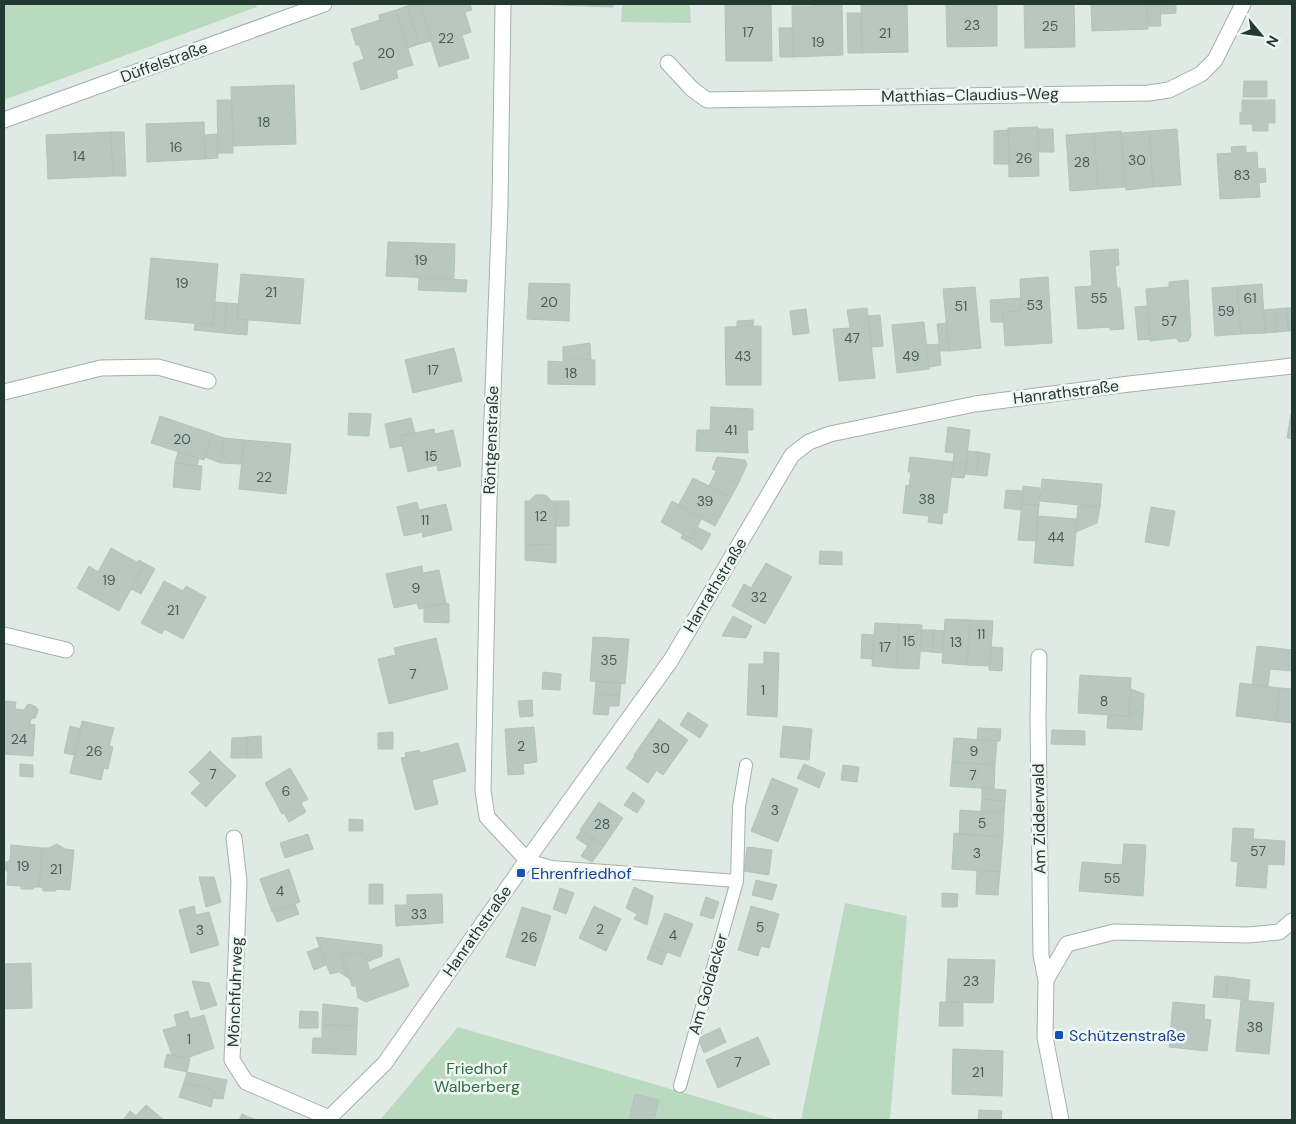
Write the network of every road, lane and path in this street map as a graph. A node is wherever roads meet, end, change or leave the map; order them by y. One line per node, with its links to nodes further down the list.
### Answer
1 (324, 4): 5 (street, Düffelstraße)
2 (503, 4): 14 (street, Röntgenstraße)
3 (1243, 4): 4 (street, Matthias-Claudius-Weg)
4 (668, 63)
5 (4, 120)
6 (1292, 366): 14 (street, Hanrathstraße)
7 (208, 381): 8 (street)
8 (4, 392)
9 (4, 635): 10 (street)
10 (66, 650)
11 (1039, 657): 17 (street, Am Zidderwald)
12 (746, 765): 15 (lane, Am Goldacker)
13 (234, 838): 19 (street, Mönchfuhrweg)
14 (527, 860): 15 (lane); 19 (street, Hanrathstraße)
15 (737, 881): 18 (lane, Am Goldacker)
16 (1292, 921): 17 (street)
17 (1046, 980): 20 (street)
18 (680, 1086)
19 (328, 1119)
20 (1060, 1120)

